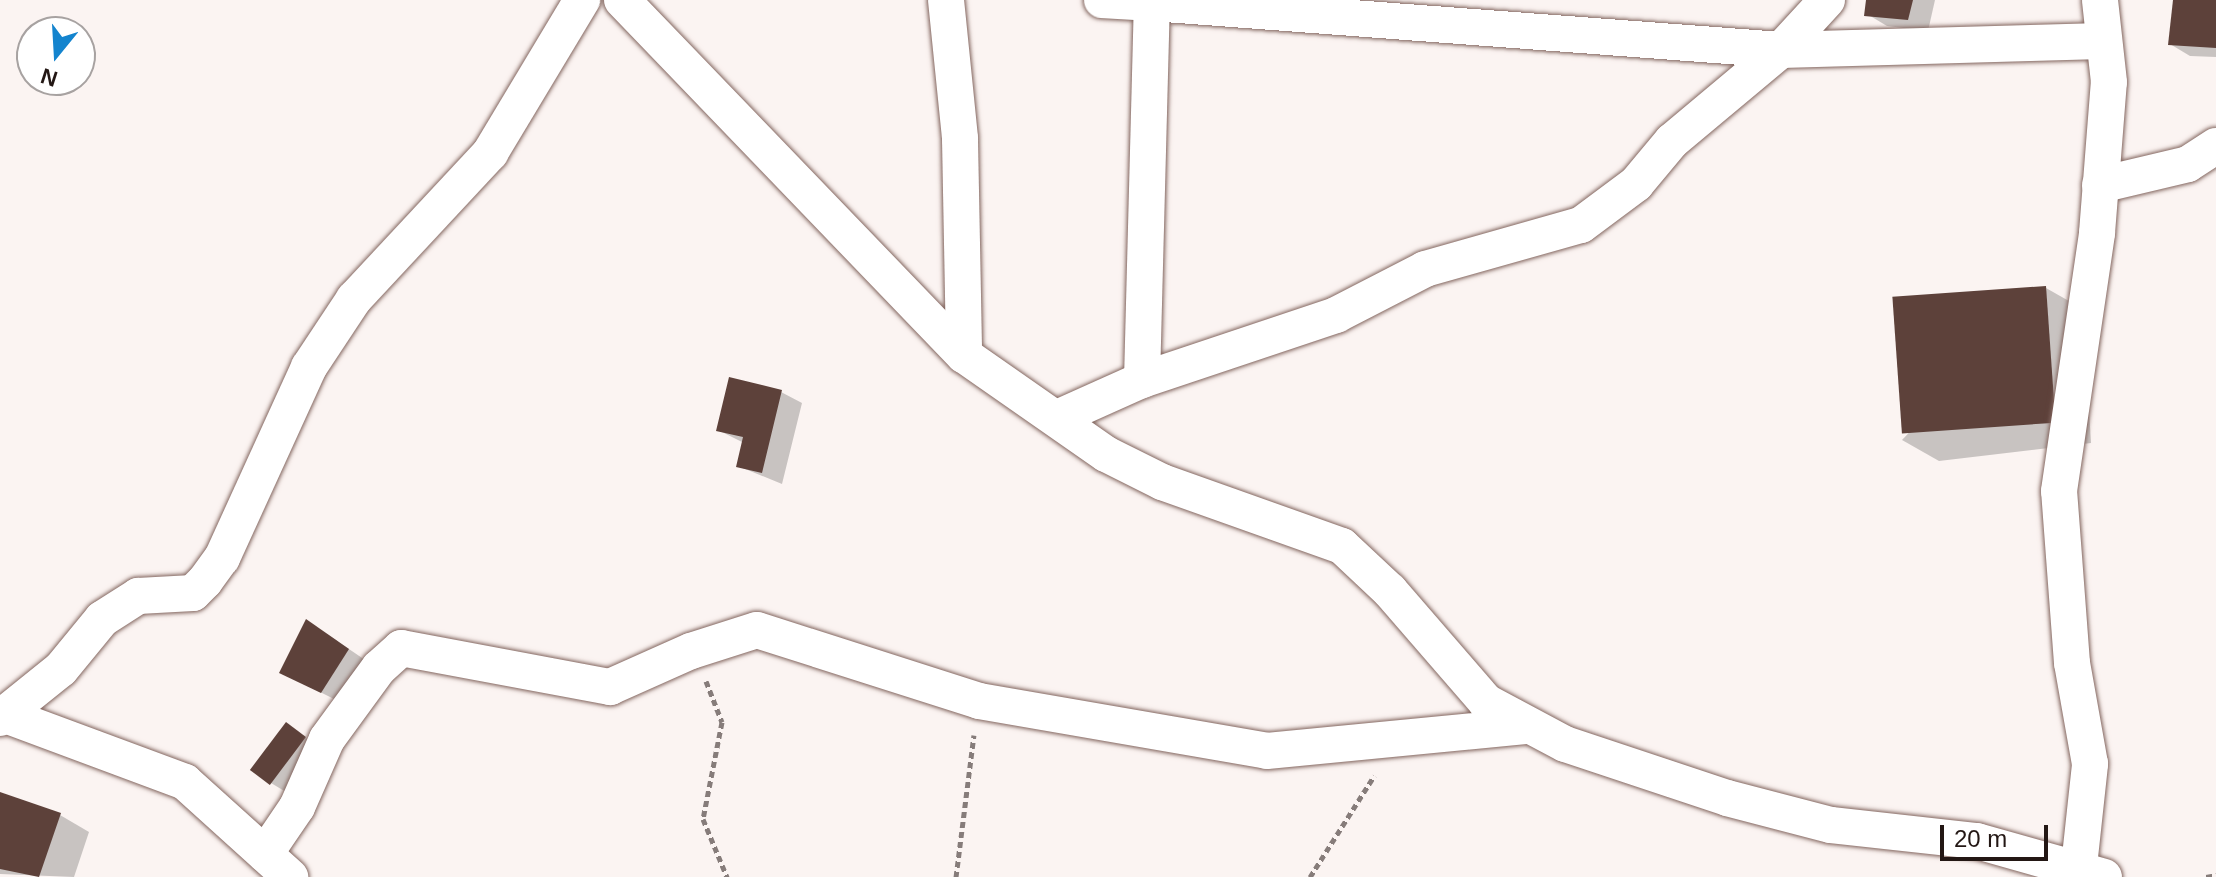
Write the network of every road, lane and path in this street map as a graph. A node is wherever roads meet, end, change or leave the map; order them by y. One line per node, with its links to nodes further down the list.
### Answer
1 (582, 0): 16 (street)
2 (622, 0): 12 (street)
3 (946, 0): 12 (street)
4 (1102, 0): 7 (street)
5 (1827, 0): 9 (street)
6 (2100, 0): 8 (street)
7 (1152, 3): 9 (street); 13 (street)
8 (2102, 41): 9 (street); 11 (street)
9 (1781, 50): 13 (street)
10 (2216, 146): 11 (street)
11 (2100, 185): 19 (street)
12 (964, 355): 14 (street)
13 (1142, 380): 14 (street)
14 (1057, 418): 17 (street)
15 (691, 651): 17 (street); 18 (street); 21 (path)
16 (2, 716): 18 (street)
17 (1528, 726): 19 (street)
18 (278, 866)
19 (2091, 871)
20 (2216, 875): 22 (path)
21 (727, 877)
22 (2206, 877)

